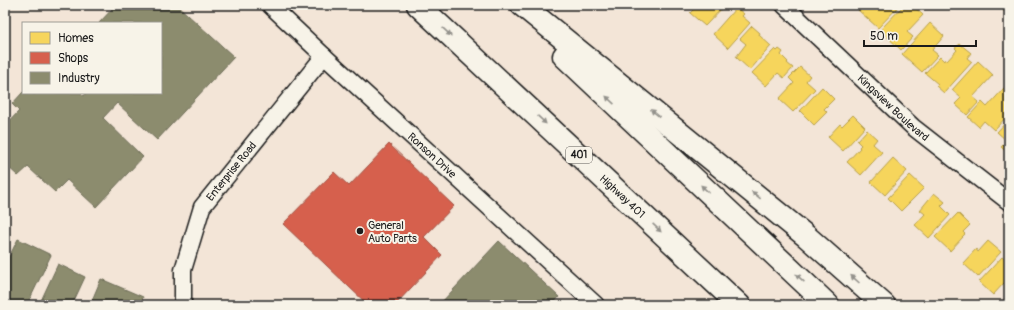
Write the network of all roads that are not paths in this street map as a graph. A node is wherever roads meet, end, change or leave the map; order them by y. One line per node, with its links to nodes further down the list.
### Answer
1 (270, 5): 6 (street, Ronson Drive)
2 (418, 5): 10 (highway, Highway 401 / 401, one-way to 10)
3 (509, 5): 11 (highway, one-way to 3)
4 (522, 5): 12 (highway, one-way to 4)
5 (784, 5): 7 (street, Kingsview Boulevard)
6 (324, 56): 8 (street, Enterprise Road); 9 (street, Ronson Drive)
7 (1009, 202)
8 (182, 305)
9 (596, 305)
10 (739, 305)
11 (828, 305)
12 (884, 305)

